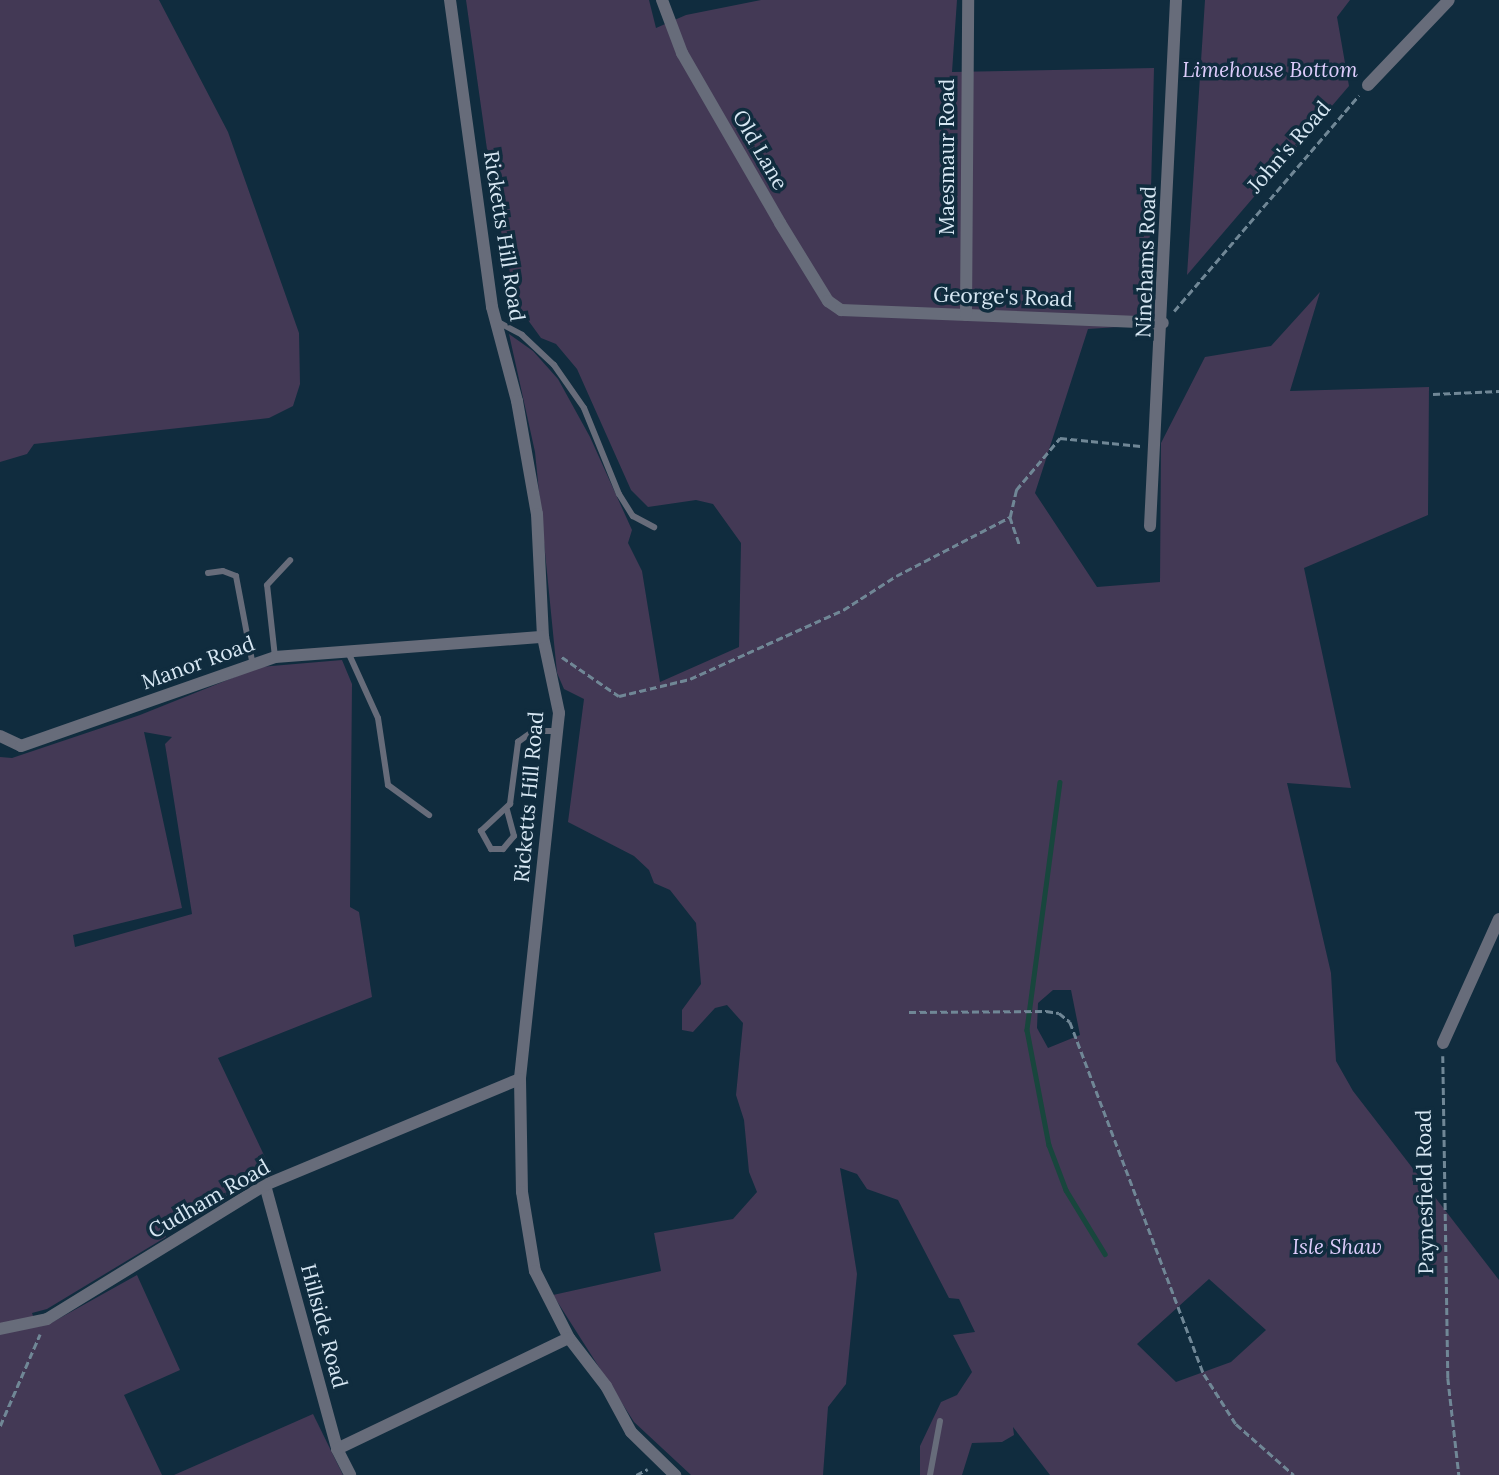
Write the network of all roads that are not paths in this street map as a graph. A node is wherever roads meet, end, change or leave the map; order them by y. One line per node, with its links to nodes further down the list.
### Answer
1 (450, 0): 9 (street, Ricketts Hill Road)
2 (662, 0): 7 (street, Old Lane)
3 (968, 0): 8 (street, Maesmaur Road)
4 (1176, 0): 10 (street, Ninehams Road)
5 (1449, 0): 6 (street)
6 (1368, 85)
7 (841, 310): 8 (street, George's Road)
8 (966, 315): 10 (street, George's Road)
9 (496, 321): 12 (lane); 15 (street, Ricketts Hill Road)
10 (1163, 323): 11 (street, Ninehams Road)
11 (1150, 526)
12 (654, 527)
13 (290, 560): 17 (lane)
14 (208, 573): 18 (lane)
15 (543, 637): 16 (street, Manor Road); 19 (street, Ricketts Hill Road)
16 (348, 652): 17 (street, Manor Road); 22 (lane)
17 (275, 657): 18 (street, Manor Road)
18 (252, 661): 20 (street, Manor Road)
19 (558, 731): 21 (lane); 25 (street, Ricketts Hill Road)
20 (0, 736)
21 (507, 810): 21 (lane)
22 (429, 815)
23 (1499, 919): 24 (street)
24 (1443, 1043)
25 (520, 1079): 26 (street, Cudham Road); 28 (street, Ricketts Hill Road)
26 (265, 1185): 27 (street, Cudham Road); 30 (street, Hillside Road)
27 (0, 1329)
28 (569, 1338): 30 (street); 32 (street, Ricketts Hill Road)
29 (940, 1421): 33 (lane)
30 (337, 1449): 31 (street, Hillside Road)
31 (350, 1475)
32 (675, 1475)
33 (930, 1475)

